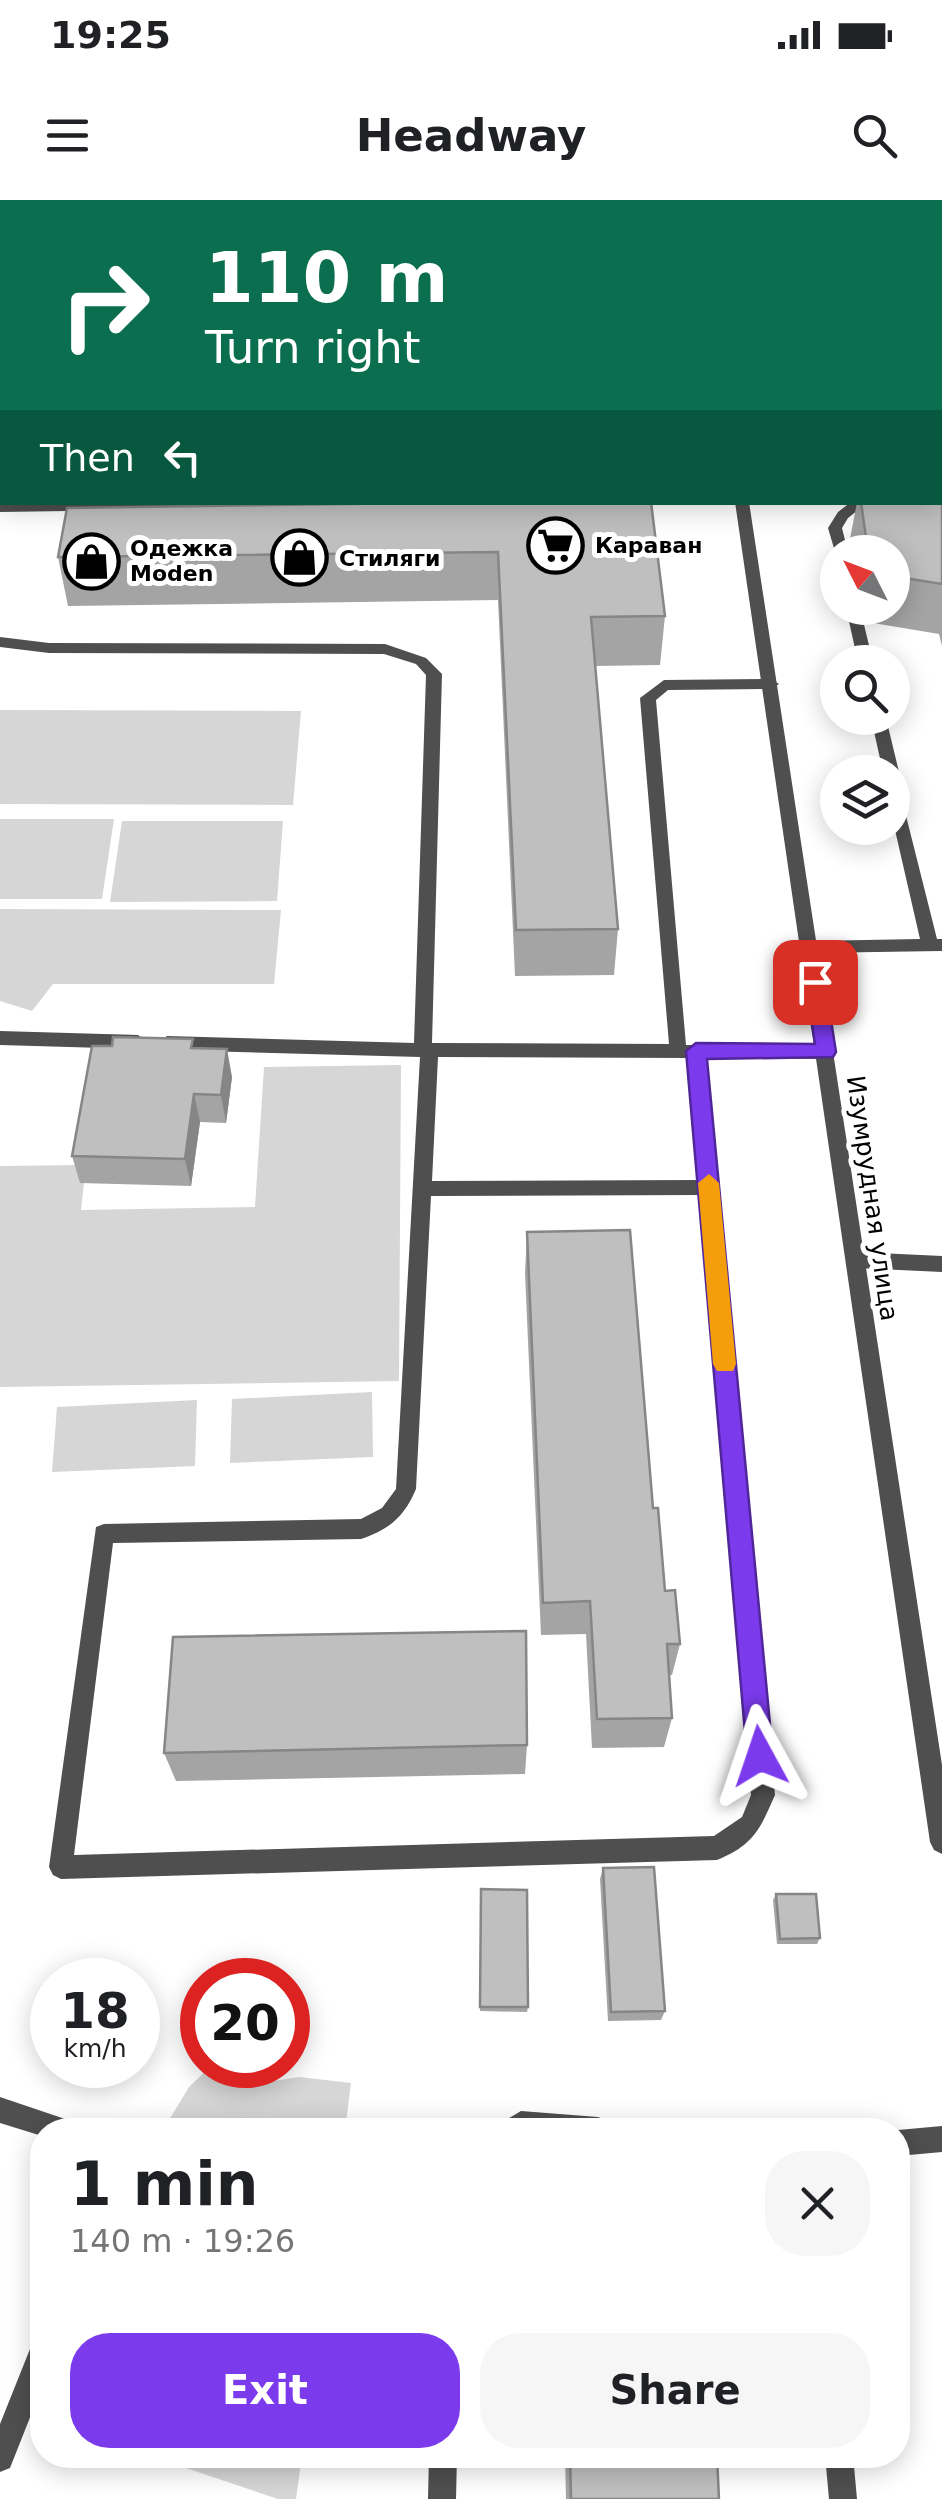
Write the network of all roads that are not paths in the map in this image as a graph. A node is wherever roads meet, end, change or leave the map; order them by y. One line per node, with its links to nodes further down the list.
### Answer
1 (204, 505): 4 (street)
2 (742, 505): 7 (street, Изумрудная улица)
3 (857, 505): 5 (street)
4 (0, 508)
5 (837, 535)
6 (0, 642): 12 (street)
7 (770, 684): 10 (street, Изумрудная улица); 13 (street)
8 (910, 845): 9 (street)
9 (936, 945): 10 (street)
10 (810, 947): 14 (street, Изумрудная улица)
11 (1, 1040): 12 (street)
12 (427, 1050): 13 (street); 16 (street)
13 (687, 1051): 14 (street); 15 (street)
14 (826, 1052): 17 (street, Изумрудная улица)
15 (709, 1187): 16 (street); 16 (street)
16 (422, 1188)
17 (857, 1260): 18 (street); 19 (street, Изумрудная улица)
18 (942, 1264)
19 (942, 1842)
20 (0, 2110): 21 (street)
21 (30, 2120)
22 (942, 2138): 23 (street)
23 (910, 2142)
24 (30, 2384): 25 (street)
25 (0, 2458)
26 (443, 2468): 28 (street)
27 (841, 2468): 29 (street)
28 (442, 2499)
29 (843, 2499)

